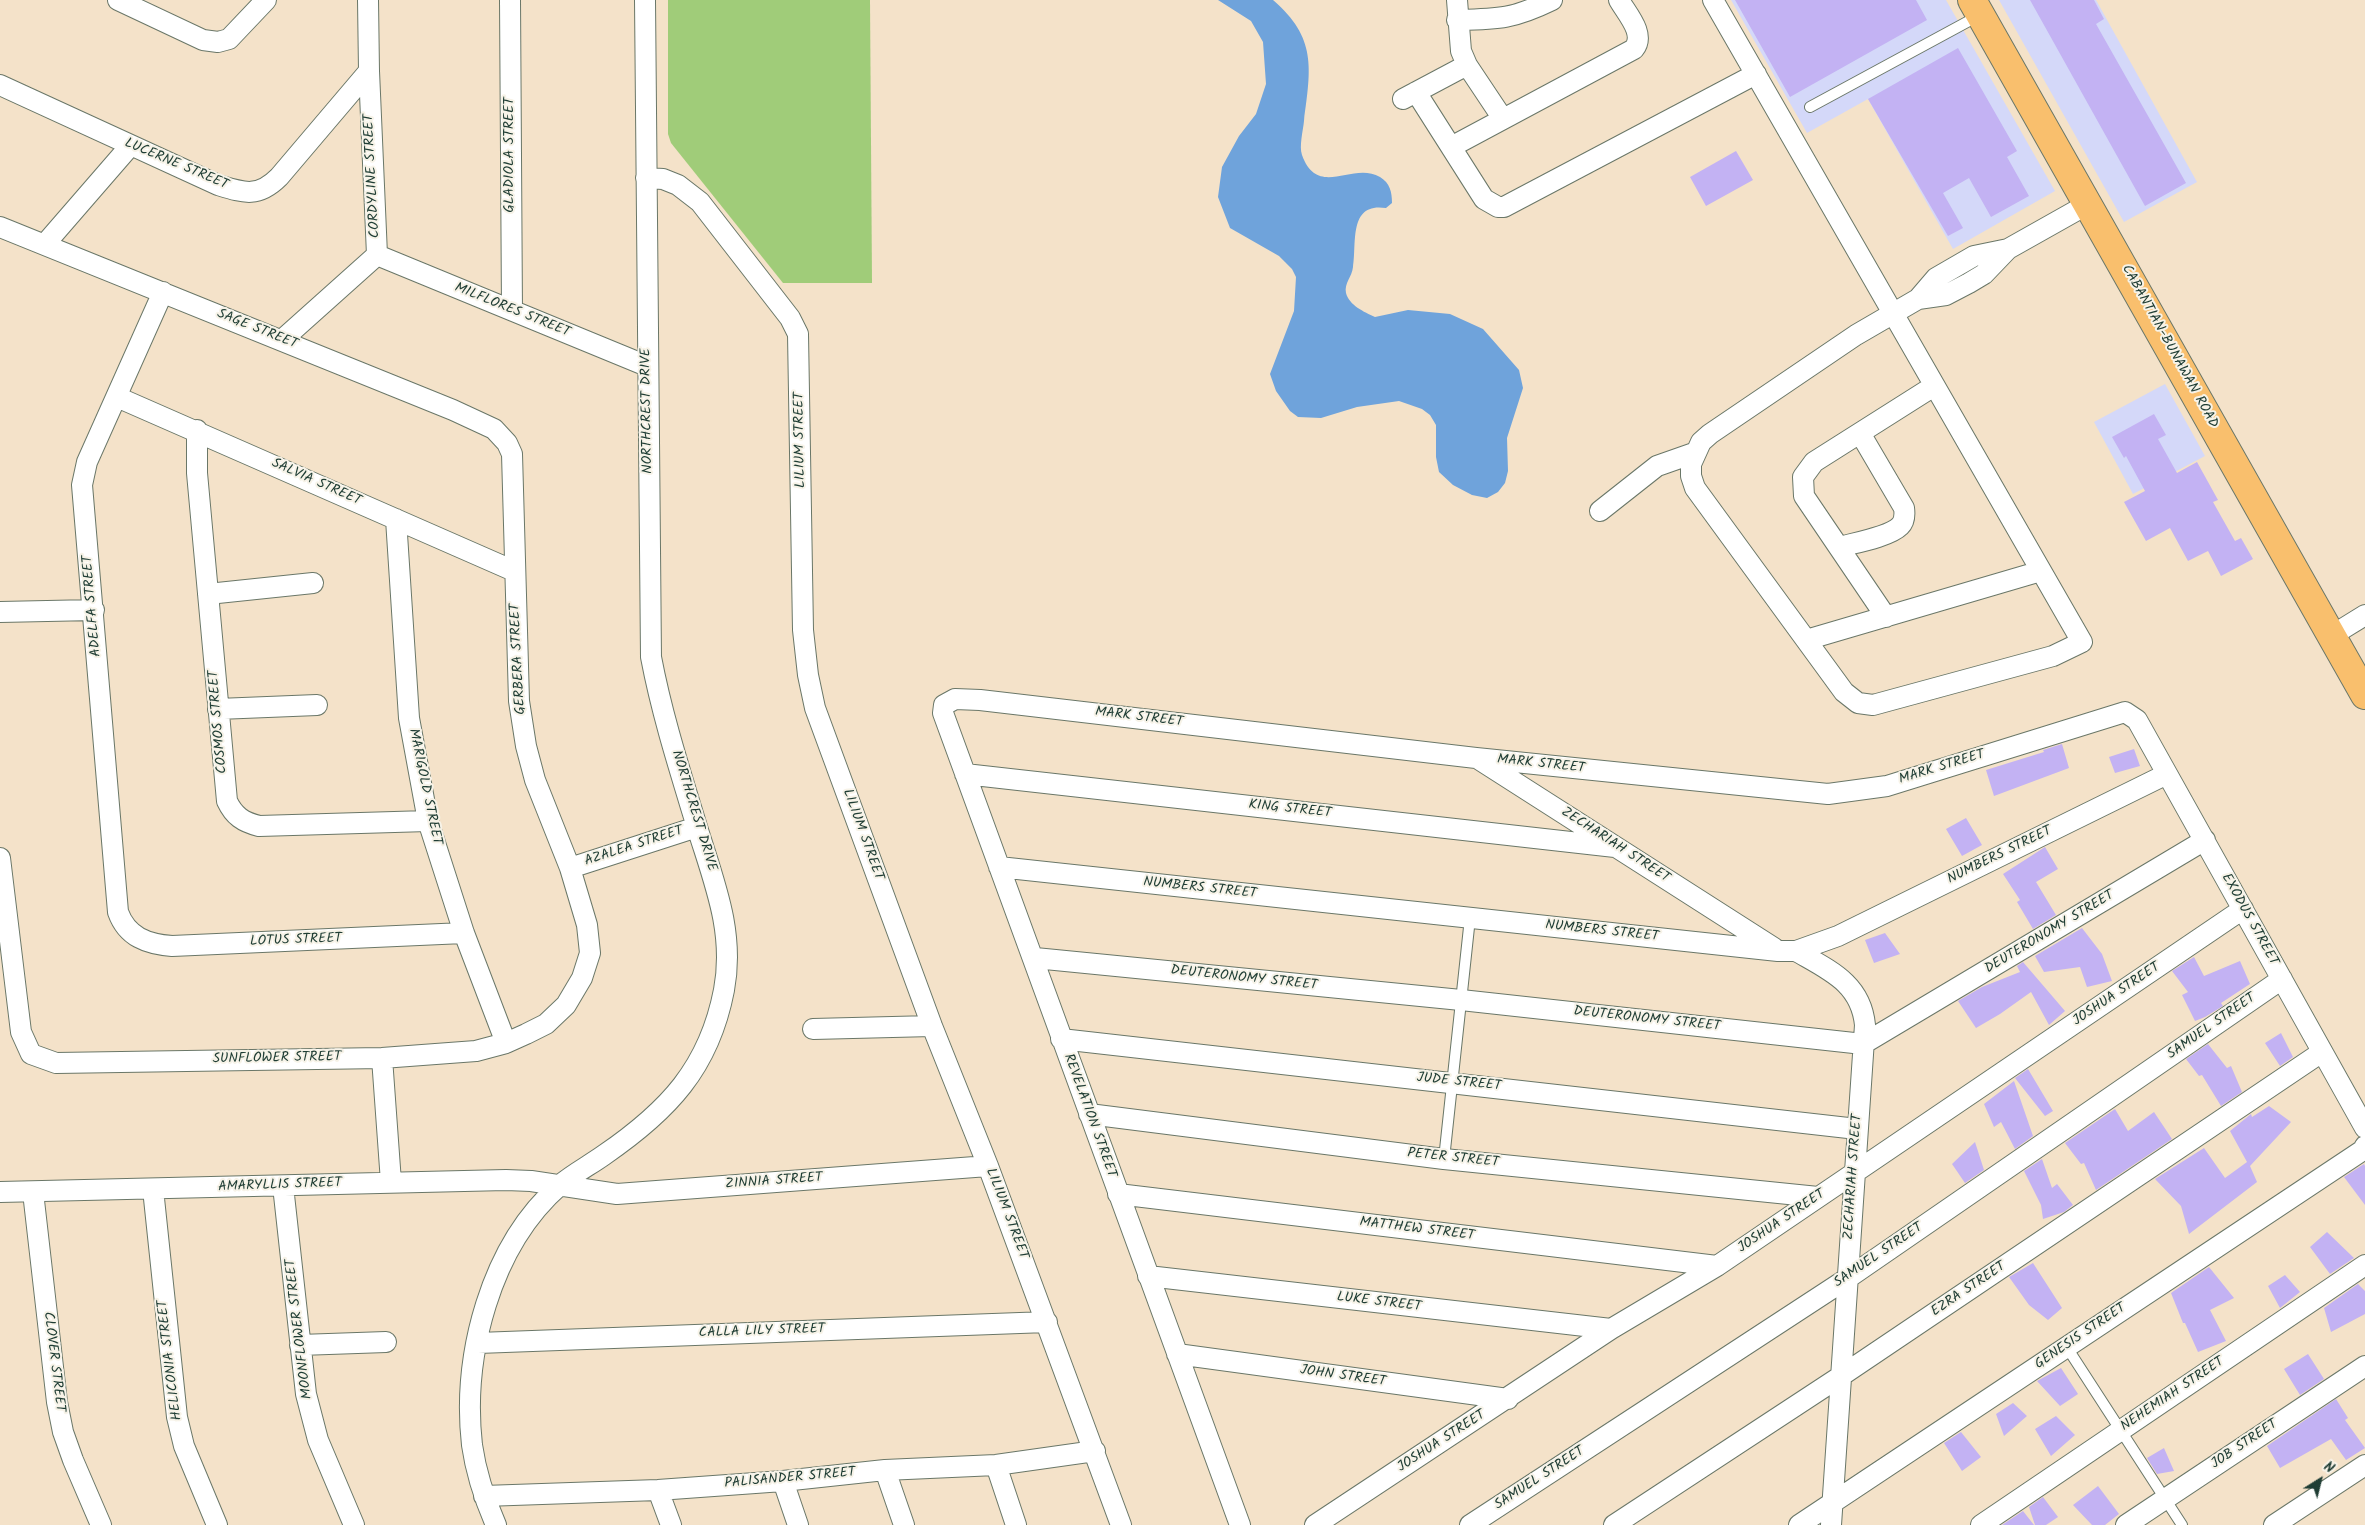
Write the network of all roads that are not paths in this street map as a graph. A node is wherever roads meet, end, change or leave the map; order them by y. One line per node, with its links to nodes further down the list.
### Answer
1 (118, 0): 2 (street)
2 (266, 0)
3 (368, 0): 13 (street, CORDYLINE STREET)
4 (510, 0): 26 (street, GLADIOLA STREET)
5 (645, 0): 20 (street, NORTHCREST DRIVE)
6 (1456, 0): 11 (street)
7 (1552, 0): 11 (street)
8 (1619, 0): 17 (street)
9 (1713, 0): 14 (street)
10 (1976, 8): 16 (lane); 21 (main road, CABANTIAN-BUNAWAN ROAD)
11 (1457, 20): 12 (street)
12 (1467, 64): 17 (street); 19 (street)
13 (368, 71): 18 (street, LUCERNE STREET); 24 (street, CORDYLINE STREET)
14 (1756, 74): 19 (street); 27 (street)
15 (0, 85): 18 (street, LUCERNE STREET)
16 (1810, 107)
17 (1503, 119): 19 (street)
18 (130, 146): 23 (street)
19 (1451, 147)
20 (646, 178): 29 (street, NORTHCREST DRIVE); 72 (street, LILIUM STREET)
21 (2088, 204): 27 (street); 47 (main road, CABANTIAN-BUNAWAN ROAD)
22 (0, 227): 23 (street, SAGE STREET)
23 (45, 244): 25 (street, SAGE STREET)
24 (377, 255): 26 (street, MILFLORES STREET); 28 (street, CORDYLINE STREET)
25 (163, 292): 28 (street, SAGE STREET); 31 (street, ADELFA STREET)
26 (512, 310): 29 (street, MILFLORES STREET)
27 (1892, 314): 30 (street); 35 (street)
28 (282, 340): 34 (street, SAGE STREET)
29 (647, 366): 58 (street, NORTHCREST DRIVE)
30 (1934, 386): 33 (street); 40 (street)
31 (117, 397): 32 (street, SALVIA STREET); 43 (street, ADELFA STREET)
32 (197, 430): 37 (street, SALVIA STREET); 42 (street, COSMOS STREET)
33 (1860, 432): 38 (street); 38 (street)
34 (507, 443): 39 (street, GERBERA STREET)
35 (1694, 453): 36 (street); 48 (street)
36 (1600, 511)
37 (396, 519): 39 (street, SALVIA STREET); 57 (street, MARIGOLD STREET)
38 (1839, 548): 46 (street)
39 (514, 571): 63 (street, GERBERA STREET)
40 (2041, 571): 46 (street); 48 (street)
41 (313, 584): 42 (street)
42 (208, 594): 52 (street, COSMOS STREET)
43 (94, 610): 44 (street); 66 (street, ADELFA STREET)
44 (0, 612)
45 (2365, 615): 47 (street)
46 (1886, 617): 48 (street)
47 (2331, 636): 49 (main road, CABANTIAN-BUNAWAN ROAD)
48 (1806, 640)
49 (2365, 695)
50 (317, 705): 52 (street)
51 (944, 705): 54 (street, MARK STREET); 55 (street, REVELATION STREET)
52 (218, 710): 57 (street, COSMOS STREET)
53 (2130, 714): 54 (street, MARK STREET); 56 (street, EXODUS STREET)
54 (1476, 758): 60 (street, ZECHARIAH STREET)
55 (965, 774): 60 (street, KING STREET); 62 (street, REVELATION STREET)
56 (2167, 774): 59 (street, EXODUS STREET); 68 (street, NUMBERS STREET)
57 (428, 821): 67 (street, MARIGOLD STREET)
58 (697, 827): 63 (street, AZALEA STREET); 88 (street, NORTHCREST DRIVE)
59 (2204, 840): 64 (street, EXODUS STREET); 76 (street, DEUTERONOMY STREET)
60 (1615, 847): 68 (street, ZECHARIAH STREET)
61 (0, 858): 78 (street, SUNFLOWER STREET)
62 (999, 867): 65 (street, NUMBERS STREET); 69 (street, REVELATION STREET)
63 (570, 868): 75 (street, SUNFLOWER STREET)
64 (2243, 910): 70 (street, EXODUS STREET); 86 (street, JOSHUA STREET)
65 (1470, 918): 68 (street, NUMBERS STREET); 71 (lane)
66 (131, 932): 67 (street, LOTUS STREET)
67 (464, 933): 75 (street, MARIGOLD STREET)
68 (1787, 951): 76 (street, ZECHARIAH STREET)
69 (1035, 958): 71 (street, DEUTERONOMY STREET); 74 (street, REVELATION STREET)
70 (2282, 979): 77 (street, EXODUS STREET); 98 (street, SAMUEL STREET)
71 (1462, 1000): 76 (street, DEUTERONOMY STREET); 79 (lane)
72 (932, 1026): 73 (street); 85 (street, LILIUM STREET)
73 (812, 1029)
74 (1062, 1039): 79 (street, JUDE STREET); 80 (street, REVELATION STREET)
75 (506, 1043): 78 (street, SUNFLOWER STREET)
76 (1863, 1044): 82 (street, ZECHARIAH STREET)
77 (2322, 1052): 81 (street, EXODUS STREET); 107 (street, EZRA STREET)
78 (382, 1058): 87 (street)
79 (1453, 1082): 82 (street, JUDE STREET); 84 (lane)
80 (1089, 1114): 84 (street, PETER STREET); 93 (street, REVELATION STREET)
81 (2365, 1128)
82 (1857, 1129): 86 (street, ZECHARIAH STREET)
83 (2364, 1148): 104 (street, GENESIS STREET)
84 (1444, 1159): 94 (street, PETER STREET)
85 (988, 1166): 88 (street, ZINNIA STREET); 99 (street, LILIUM STREET)
86 (1855, 1172): 94 (street, JOSHUA STREET); 98 (street, ZECHARIAH STREET)
87 (391, 1182): 88 (street, AMARYLLIS STREET); 89 (street, AMARYLLIS STREET)
88 (560, 1184): 102 (street, NORTHCREST DRIVE)
89 (284, 1186): 90 (street, AMARYLLIS STREET); 103 (street, MOONFLOWER STREET)
90 (153, 1189): 92 (street, AMARYLLIS STREET); 120 (street, HELICONIA STREET)
91 (0, 1192): 92 (street, AMARYLLIS STREET)
92 (33, 1192): 119 (street, CLOVER STREET)
93 (1118, 1194): 95 (street, MATTHEW STREET); 97 (street, REVELATION STREET)
94 (1818, 1197): 95 (street, JOSHUA STREET)
95 (1716, 1266): 100 (street, JOSHUA STREET)
96 (2365, 1266): 109 (street, NEHEMIAH STREET)
97 (1148, 1276): 100 (street, LUKE STREET); 105 (street, REVELATION STREET)
98 (1848, 1278): 107 (street, ZECHARIAH STREET); 130 (street, SAMUEL STREET)
99 (1047, 1322): 102 (street, CALLA LILY STREET); 110 (street, LILIUM STREET)
100 (1610, 1330): 108 (street, JOSHUA STREET)
101 (386, 1342): 103 (street)
102 (478, 1343): 116 (street, NORTHCREST DRIVE)
103 (300, 1345): 121 (street, MOONFLOWER STREET)
104 (2066, 1346): 109 (lane); 118 (street, GENESIS STREET)
105 (1177, 1354): 108 (street, JOHN STREET); 128 (street, REVELATION STREET)
106 (2365, 1366): 117 (street, JOB STREET)
107 (1841, 1376): 118 (street, ZECHARIAH STREET); 131 (street, EZRA STREET)
108 (1508, 1399): 129 (street, JOSHUA STREET)
109 (2121, 1431): 117 (lane); 134 (street, NEHEMIAH STREET)
110 (1095, 1451): 111 (street, PALISANDER STREET); 127 (street, LILIUM STREET)
111 (996, 1465): 113 (street, PALISANDER STREET); 126 (street)
112 (2365, 1465): 137 (street)
113 (885, 1470): 114 (street, PALISANDER STREET); 125 (street)
114 (783, 1481): 115 (street, PALISANDER STREET); 124 (street)
115 (658, 1490): 116 (street, PALISANDER STREET); 123 (street)
116 (484, 1496): 122 (street, NORTHCREST DRIVE)
117 (2165, 1499): 135 (street, JOB STREET); 136 (lane)
118 (1832, 1504): 132 (street, GENESIS STREET); 133 (street, ZECHARIAH STREET)
119 (102, 1525)
120 (217, 1525)
121 (354, 1525)
122 (496, 1525)
123 (671, 1525)
124 (798, 1525)
125 (904, 1525)
126 (1016, 1525)
127 (1121, 1525)
128 (1240, 1525)
129 (1315, 1525)
130 (1470, 1525)
131 (1614, 1525)
132 (1799, 1525)
133 (1831, 1525)
134 (1981, 1525)
135 (2126, 1525)
136 (2182, 1525)
137 (2274, 1525)

